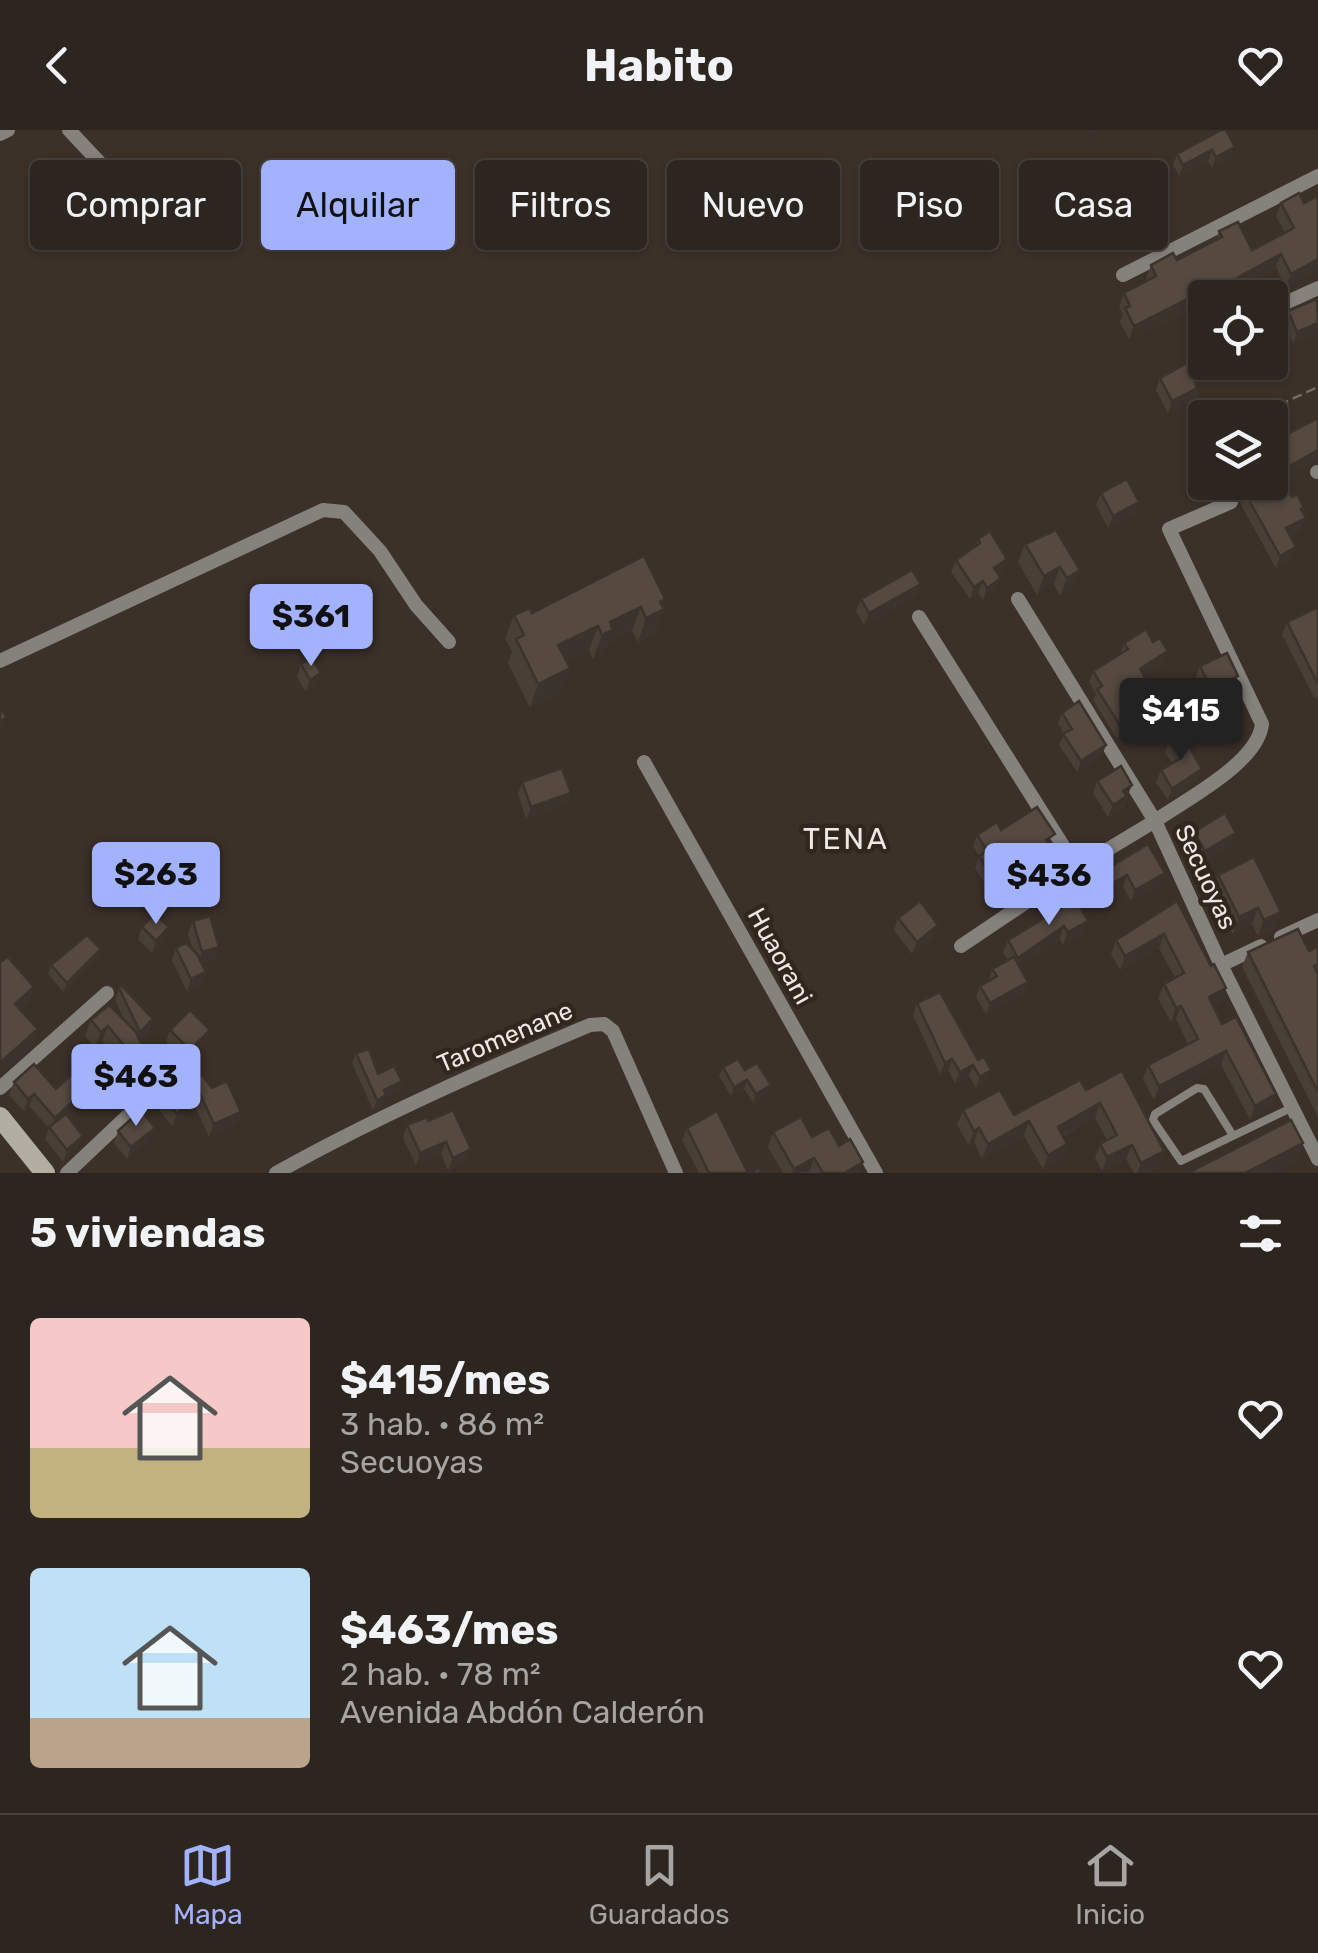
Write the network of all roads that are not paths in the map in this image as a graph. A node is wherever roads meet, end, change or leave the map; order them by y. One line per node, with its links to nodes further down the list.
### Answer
1 (8, 130): 3 (street)
2 (69, 130): 4 (street)
3 (0, 134)
4 (97, 160)
5 (1318, 176): 6 (street)
6 (1123, 275)
7 (1318, 288): 8 (street)
8 (1288, 302)
9 (1231, 502): 15 (street)
10 (1018, 599): 15 (street)
11 (920, 616): 16 (street)
12 (449, 642): 13 (street)
13 (0, 662)
14 (644, 762): 31 (street, Huaorani)
15 (1155, 821): 16 (street, Secuoyas); 19 (street, Secuoyas)
16 (1077, 868): 18 (street, Secuoyas)
17 (1318, 920): 19 (street)
18 (961, 946)
19 (1222, 965): 23 (street, Secuoyas)
20 (107, 994): 22 (street)
21 (159, 1086): 28 (street)
22 (0, 1088)
23 (1291, 1108): 25 (lane); 26 (street, Secuoyas)
24 (0, 1117): 27 (street)
25 (1232, 1134): 25 (lane)
26 (1318, 1159)
27 (45, 1173)
28 (67, 1173)
29 (276, 1173): 30 (street, Taromenane)
30 (676, 1173)
31 (876, 1173)

